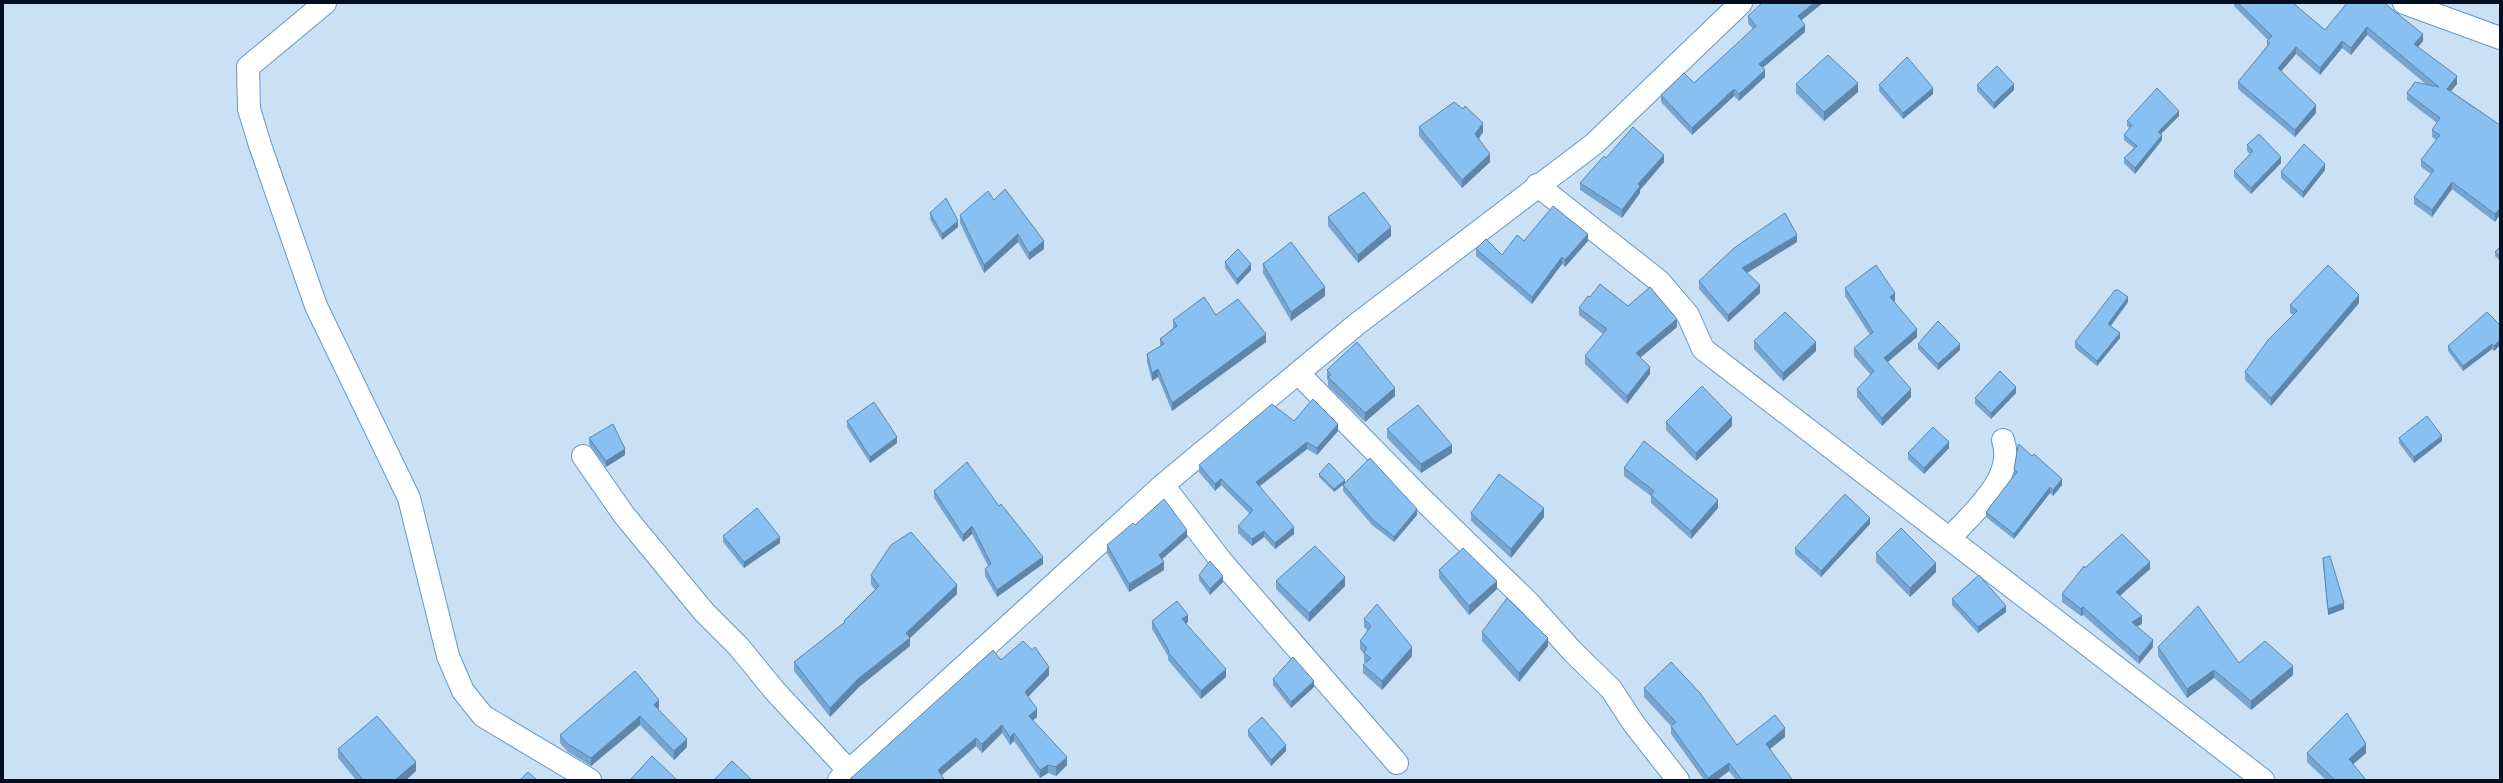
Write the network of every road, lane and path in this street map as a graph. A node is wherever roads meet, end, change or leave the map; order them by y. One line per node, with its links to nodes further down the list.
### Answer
1 (325, 3): 13 (street)
2 (1741, 3): 5 (street)
3 (2404, 3): 4 (street)
4 (2500, 38)
5 (1537, 185): 6 (street); 10 (street)
6 (1298, 373): 9 (street); 14 (street)
7 (2003, 440): 10 (street)
8 (583, 456): 12 (street)
9 (1163, 485): 11 (street); 12 (street)
10 (1950, 538): 15 (street)
11 (1397, 763)
12 (844, 776)
13 (590, 780)
14 (1678, 780)
15 (2263, 780)

